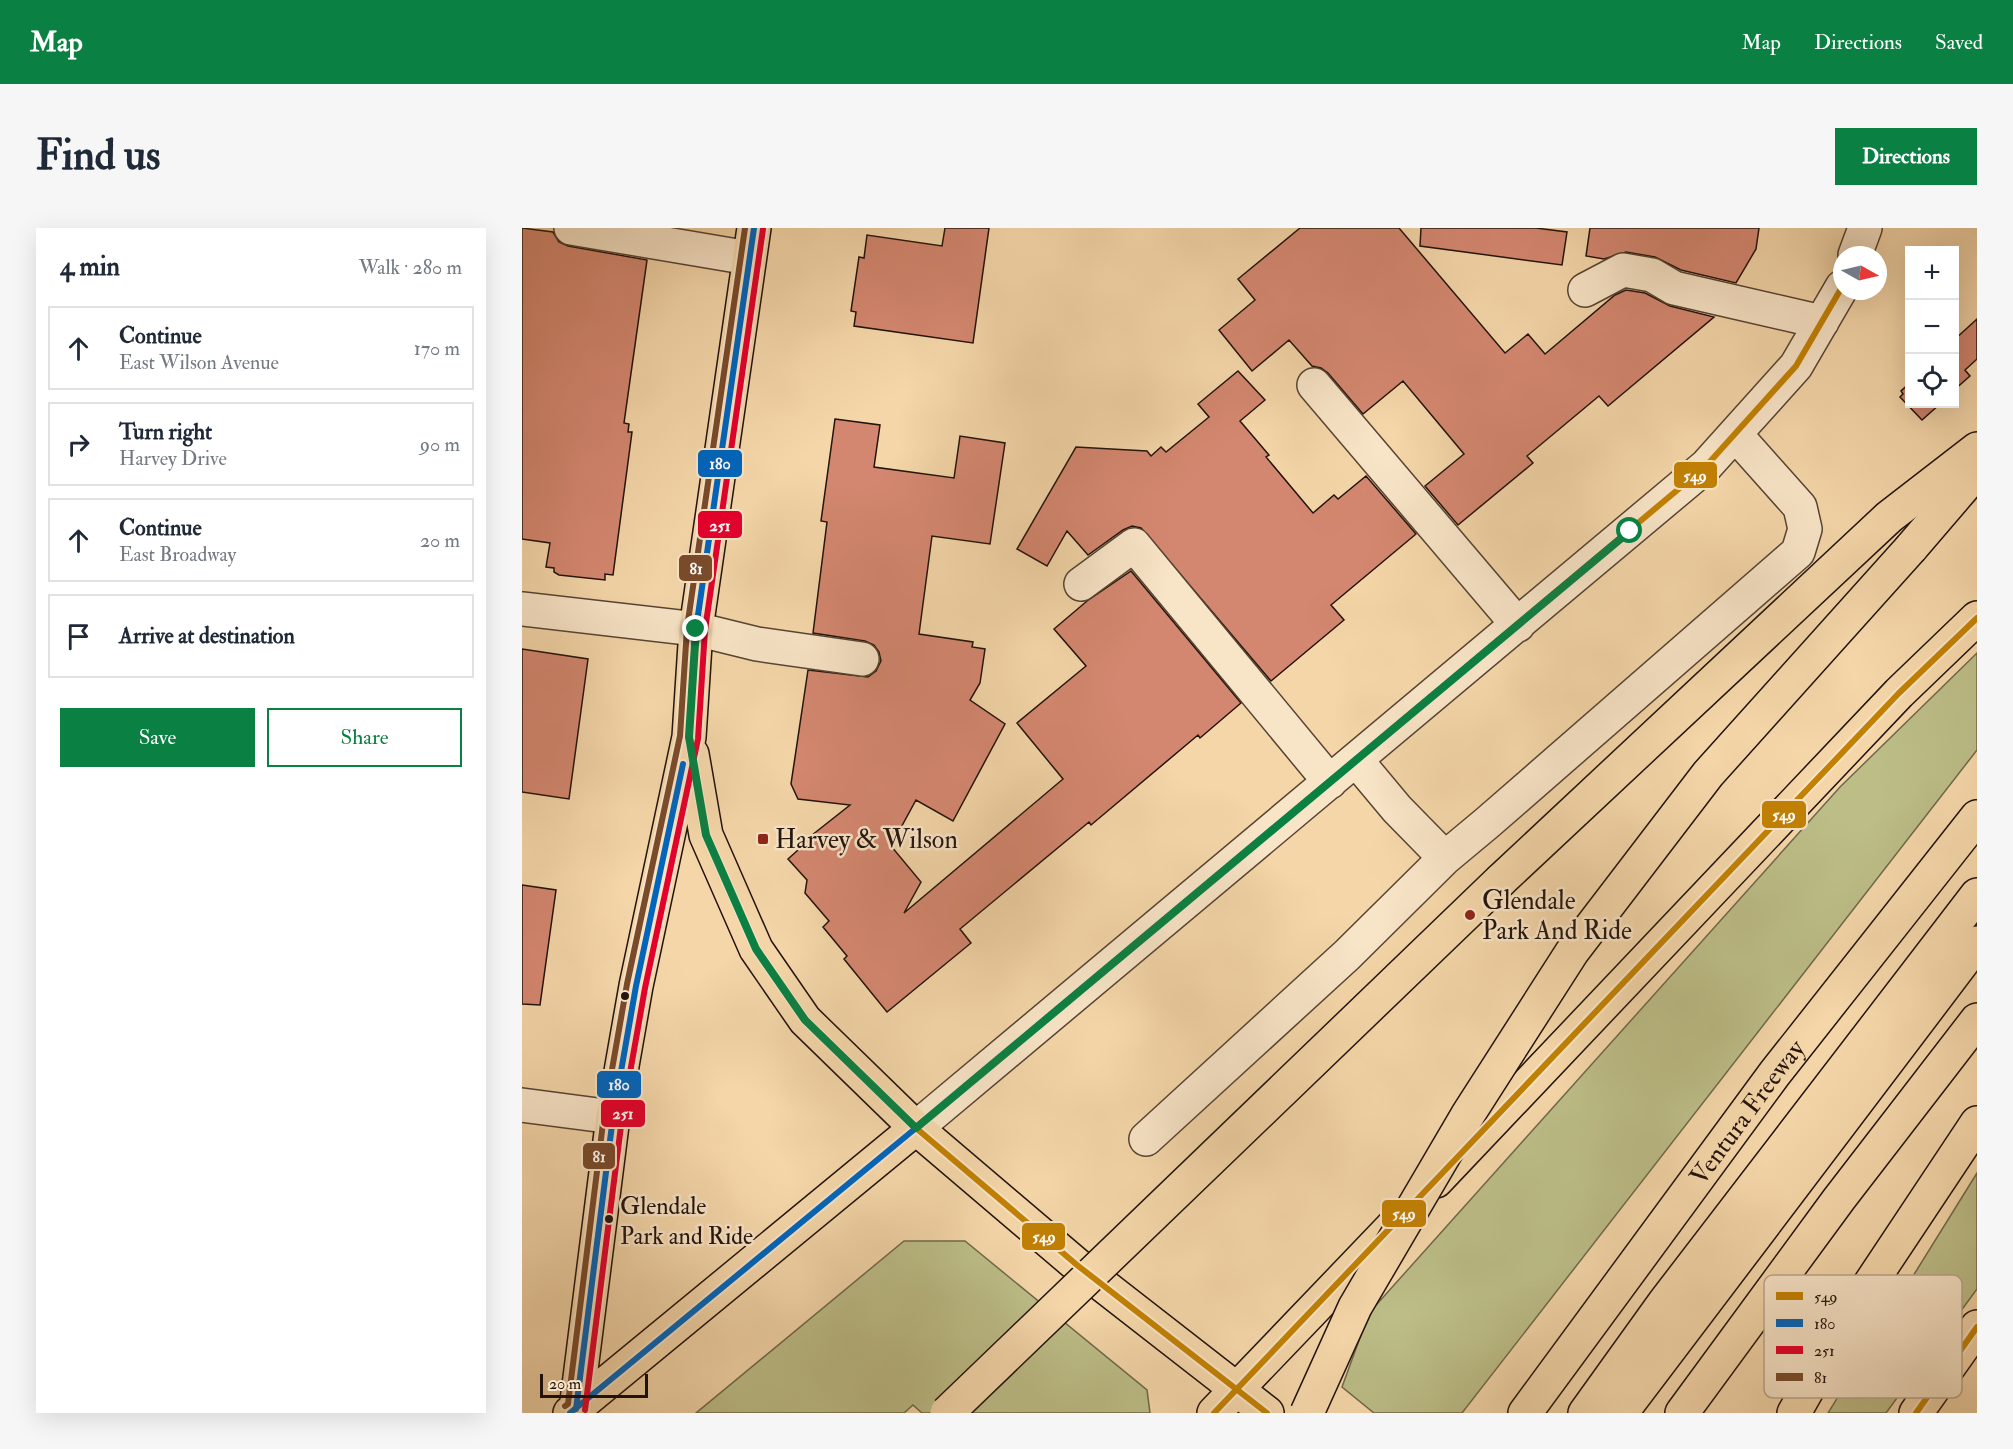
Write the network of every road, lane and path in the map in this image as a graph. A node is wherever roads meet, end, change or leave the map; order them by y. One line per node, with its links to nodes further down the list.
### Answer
1 (571, 228): 4 (street)
2 (689, 228): 4 (street)
3 (1865, 228): 5 (street)
4 (752, 241): 17 (main road)
5 (1858, 246)
6 (1585, 290): 8 (street)
7 (1835, 300): 8 (street)
8 (1822, 322): 10 (street)
9 (1314, 385): 16 (street)
10 (1735, 434): 16 (street); 23 (street)
11 (1977, 449): 41 (main road, bridge)
12 (1977, 471): 44 (main road, bridge)
13 (1081, 584): 21 (street)
14 (522, 609): 17 (street)
15 (1977, 618): 37 (main road)
16 (1518, 625): 20 (street)
17 (696, 629): 18 (street); 19 (main road)
18 (862, 659)
19 (689, 737): 28 (main road); 30 (main road)
20 (1356, 760): 21 (street); 23 (street)
21 (1330, 782): 30 (street)
22 (1977, 817): 45 (main road, Ventura Freeway)
23 (1445, 858): 31 (street)
24 (1977, 895): 46 (main road)
25 (1977, 943): 47 (main road)
26 (1977, 1020): 32 (main road)
27 (522, 1105): 28 (street)
28 (614, 1118): 40 (main road)
29 (1977, 1123): 33 (main road)
30 (916, 1128): 37 (main road); 40 (main road)
31 (1146, 1139)
32 (1783, 1275)
33 (1876, 1275)
34 (1764, 1301): 48 (main road)
35 (1977, 1327): 36 (main road)
36 (1962, 1348)
37 (1237, 1387): 42 (main road); 43 (main road)
38 (1802, 1398): 49 (main road)
39 (1927, 1398): 50 (main road)
40 (573, 1411)
41 (947, 1413)
42 (1214, 1413)
43 (1268, 1413)
44 (1307, 1413)
45 (1525, 1413)
46 (1585, 1413)
47 (1621, 1413)
48 (1682, 1413)
49 (1794, 1413)
50 (1916, 1413)

